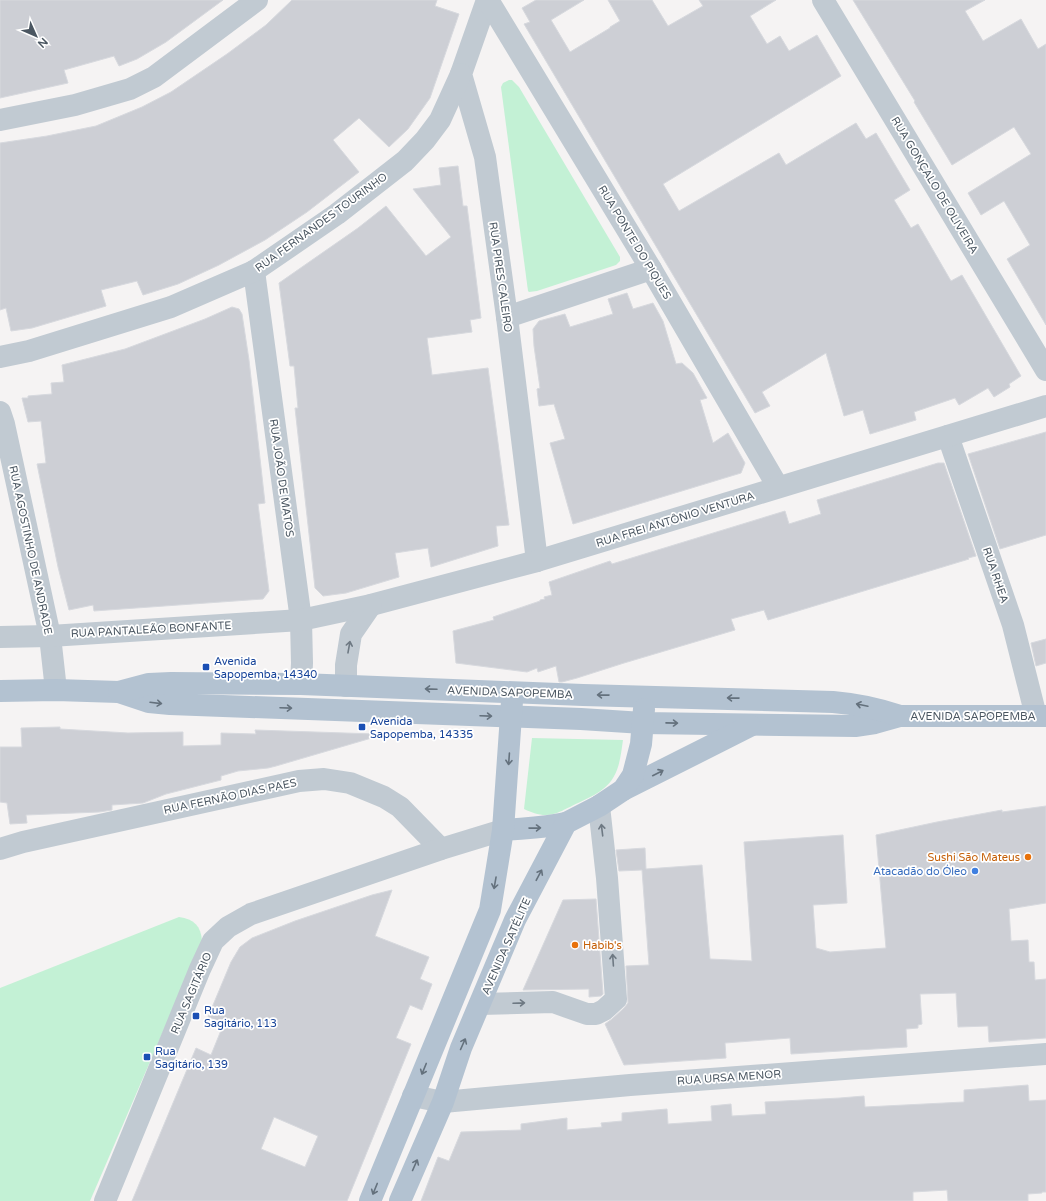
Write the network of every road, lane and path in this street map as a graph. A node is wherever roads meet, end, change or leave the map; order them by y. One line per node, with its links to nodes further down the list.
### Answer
1 (257, 0): 5 (street)
2 (488, 0): 4 (street); 6 (street, RUA PONTE DO PIQUES)
3 (823, 0): 10 (street, RUA GONÇALO DE OLIVEIRA)
4 (461, 74): 7 (street, RUA FERNANDES TOURINHO); 8 (street, RUA PIRES CALEIRO)
5 (0, 120)
6 (651, 269): 8 (street); 14 (street, RUA PONTE DO PIQUES)
7 (254, 271): 9 (street, RUA FERNANDES TOURINHO); 17 (street, RUA JOÃO DE MATOS)
8 (507, 317): 15 (street, RUA PIRES CALEIRO)
9 (0, 357)
10 (1046, 370)
11 (1046, 406): 13 (street, RUA FREI ANTÔNIO VENTURA)
12 (0, 412): 18 (street, RUA AGOSTINHO DE ANDRADE)
13 (948, 436): 14 (street, RUA FREI ANTÔNIO VENTURA); 28 (street, RUA RHEA)
14 (778, 487): 15 (street, RUA FREI ANTÔNIO VENTURA)
15 (536, 561): 16 (street, RUA FREI ANTÔNIO VENTURA)
16 (371, 605): 17 (street, RUA FREI ANTÔNIO VENTURA); 21 (street, one-way to 16)
17 (301, 620): 18 (street, RUA PANTALEÃO BONFANTE); 20 (street, RUA JOÃO DE MATOS)
18 (50, 636): 19 (street, RUA PANTALEÃO BONFANTE); 22 (street, RUA AGOSTINHO DE ANDRADE)
19 (0, 637)
20 (301, 684): 21 (main road, AVENIDA SAPOPEMBA); 24 (main road, AVENIDA SAPOPEMBA)
21 (346, 686): 25 (main road, AVENIDA SAPOPEMBA, one-way to 21)
22 (56, 690): 23 (main road, AVENIDA SAPOPEMBA); 24 (main road, AVENIDA SAPOPEMBA)
23 (0, 691)
24 (119, 692): 29 (main road, AVENIDA SAPOPEMBA, one-way to 29)
25 (513, 692): 26 (main road, AVENIDA SAPOPEMBA, one-way to 25); 29 (main road)
26 (646, 696): 27 (main road, AVENIDA SAPOPEMBA, one-way to 26); 30 (main road)
27 (900, 716): 28 (main road, AVENIDA SAPOPEMBA); 31 (main road, AVENIDA SAPOPEMBA)
28 (1041, 716)
29 (512, 717): 30 (main road, AVENIDA SAPOPEMBA); 35 (main road, one-way to 35)
30 (643, 723): 31 (main road, AVENIDA SAPOPEMBA, one-way to 31); 32 (main road)
31 (753, 724): 32 (main road, one-way to 31)
32 (623, 790): 33 (main road)
33 (599, 806): 34 (main road); 38 (street, one-way to 33)
34 (566, 823): 35 (main road, one-way to 34); 38 (main road, AVENIDA SATÉLITE, one-way to 34)
35 (503, 830): 37 (street, RUA SAGITÁRIO); 40 (main road, one-way to 40)
36 (0, 849): 37 (street, RUA FERNÃO DIAS PAES)
37 (441, 849): 42 (street, RUA SAGITÁRIO)
38 (480, 1004): 41 (main road, AVENIDA SATÉLITE, one-way to 38)
39 (1046, 1054): 41 (street, RUA URSA MENOR)
40 (413, 1096): 41 (street, RUA URSA MENOR); 43 (main road, one-way to 43)
41 (442, 1102): 44 (main road, AVENIDA SATÉLITE, one-way to 41)
42 (104, 1201)
43 (370, 1201)
44 (400, 1201)

